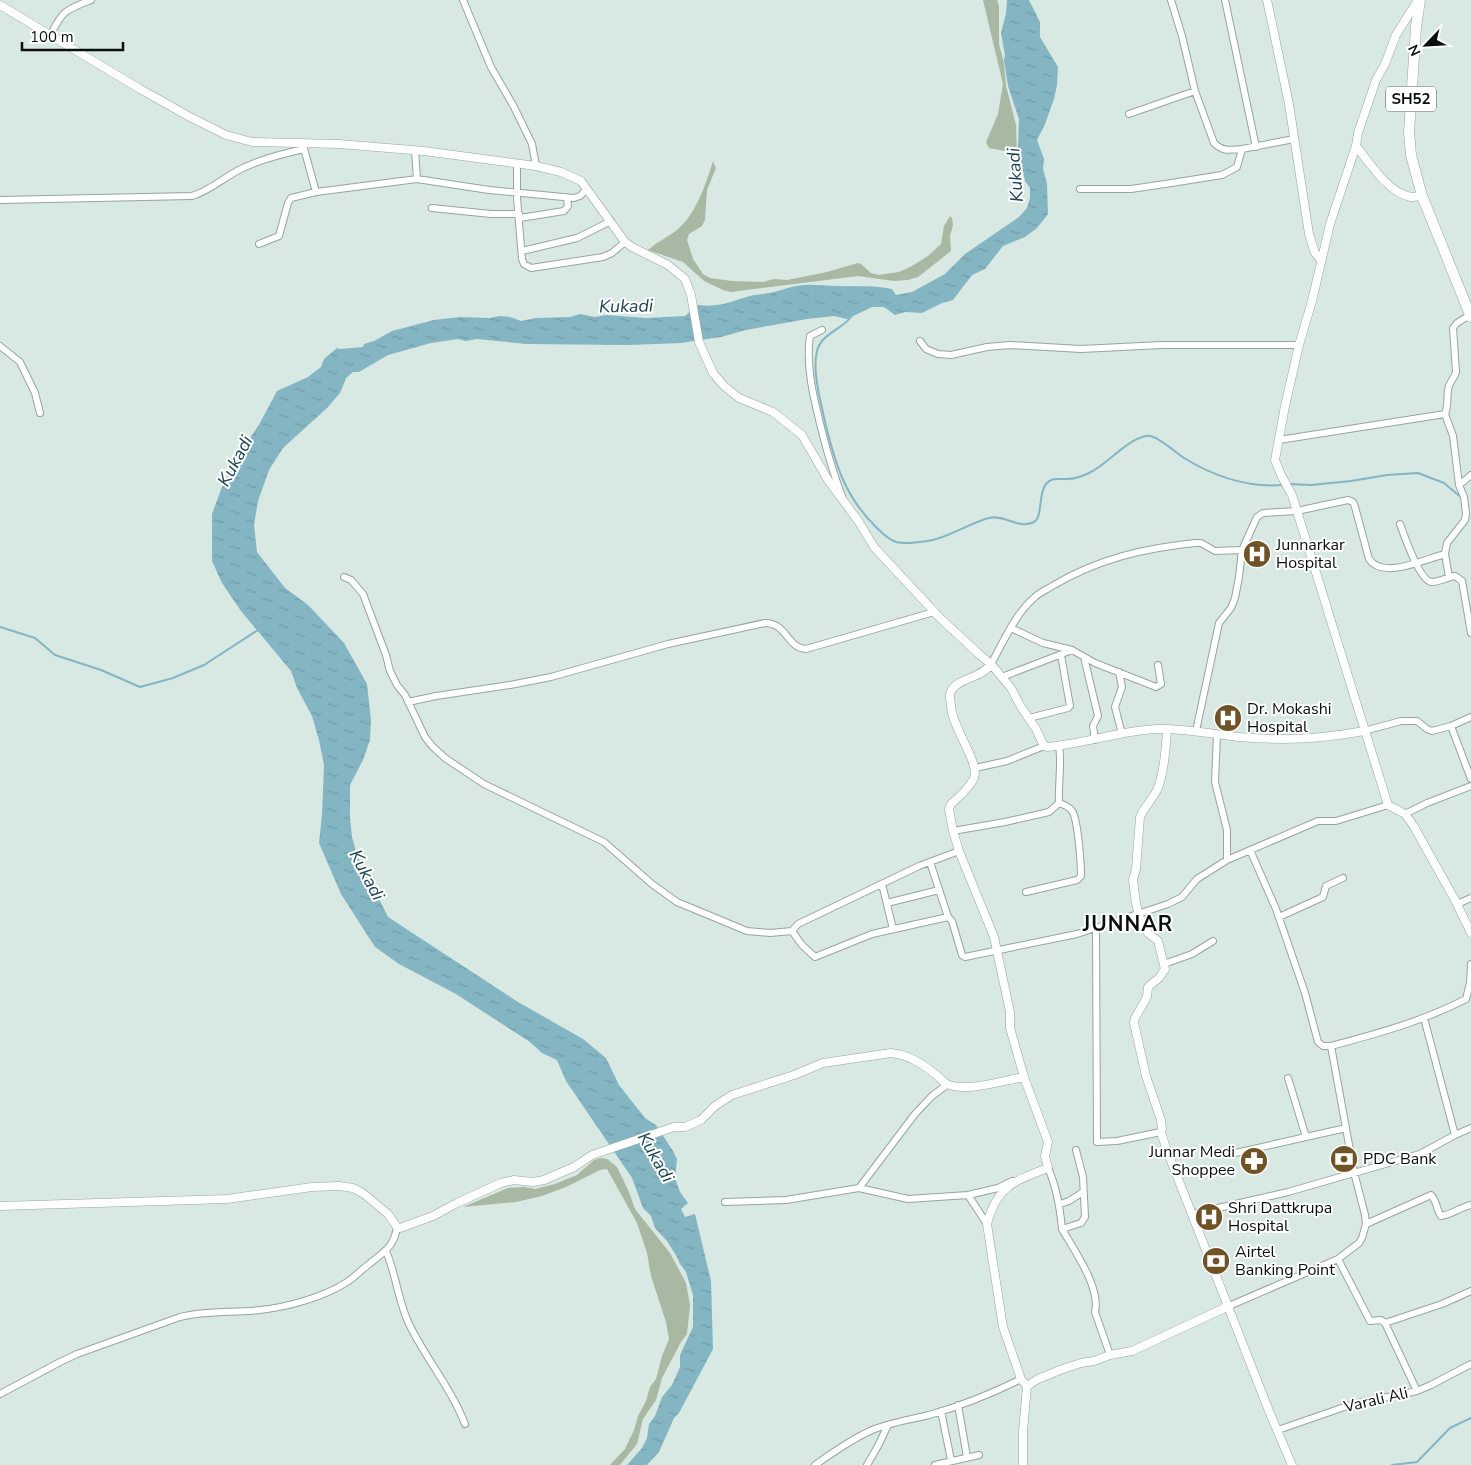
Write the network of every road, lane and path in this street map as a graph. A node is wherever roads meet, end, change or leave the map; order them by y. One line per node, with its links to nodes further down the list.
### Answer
1 (91, 0): 8 (street)
2 (463, 0): 18 (street)
3 (1171, 0): 9 (street)
4 (1224, 0): 14 (street)
5 (1267, 0): 11 (street)
6 (1419, 0): 13 (street); 24 (main road, SH52)
7 (0, 5): 8 (street)
8 (51, 34): 12 (street)
9 (1195, 92): 10 (street); 15 (street)
10 (1129, 114)
11 (1294, 139): 14 (street); 33 (street)
12 (303, 146): 16 (street); 22 (street); 26 (street)
13 (1356, 146): 24 (street); 33 (street)
14 (1256, 147): 15 (street)
15 (1242, 149): 20 (street)
16 (415, 150): 17 (street); 19 (street)
17 (517, 164): 18 (street); 23 (street)
18 (536, 166): 21 (street)
19 (417, 179): 22 (street); 23 (street)
20 (1080, 189)
21 (588, 190): 25 (street); 29 (street)
22 (316, 192): 31 (street)
23 (517, 193): 25 (street); 28 (street)
24 (1422, 196): 34 (main road)
25 (567, 198): 28 (street)
26 (0, 200)
27 (432, 208): 28 (street)
28 (519, 216): 32 (street)
29 (611, 221): 30 (street); 32 (street)
30 (625, 242): 32 (street); 44 (street)
31 (258, 244)
32 (522, 251)
33 (1321, 260): 37 (street)
34 (1471, 316): 40 (street)
35 (822, 330): 44 (street)
36 (920, 340): 37 (street)
37 (1299, 345): 41 (street)
38 (0, 346): 39 (street)
39 (40, 413)
40 (1445, 414): 41 (street); 43 (street)
41 (1278, 440): 45 (street)
42 (1471, 475): 43 (street)
43 (1459, 485): 48 (street)
44 (846, 504): 52 (street)
45 (1297, 511): 47 (street); 49 (street); 68 (street)
46 (1400, 524): 49 (street)
47 (1242, 550): 53 (street); 67 (street)
48 (1445, 554): 49 (street); 51 (street)
49 (1416, 563): 51 (street)
50 (344, 577): 62 (street)
51 (1449, 577): 54 (street)
52 (934, 612): 58 (street); 62 (street)
53 (1011, 628): 55 (street); 58 (street)
54 (1471, 633)
55 (1072, 650): 56 (street); 57 (street)
56 (1061, 655): 61 (street); 64 (street)
57 (1084, 657): 60 (street); 71 (street)
58 (991, 664): 61 (street); 74 (street)
59 (1158, 665): 60 (street)
60 (1119, 672): 69 (street)
61 (1002, 677): 64 (street)
62 (408, 702): 97 (street)
63 (1471, 717): 65 (street)
64 (1029, 718): 72 (street)
65 (1451, 726): 68 (street); 75 (street)
66 (1167, 730): 67 (street); 69 (street); 92 (street)
67 (1196, 731): 70 (street)
68 (1364, 731): 70 (street); 78 (street)
69 (1122, 734): 71 (street)
70 (1217, 734): 83 (street)
71 (1095, 740): 73 (street)
72 (1044, 746): 73 (street); 74 (street)
73 (1059, 746): 77 (street)
74 (975, 768): 80 (street)
75 (1471, 779)
76 (1471, 786): 79 (street)
77 (1059, 803): 80 (street); 88 (street)
78 (1388, 805): 79 (street); 81 (street)
79 (1405, 814): 91 (street)
80 (953, 832): 82 (street)
81 (1250, 850): 83 (street); 94 (street)
82 (959, 851): 84 (street); 100 (street)
83 (1227, 860): 92 (street)
84 (930, 862): 86 (street); 87 (street)
85 (1343, 878): 94 (street)
86 (882, 884): 90 (street); 97 (street)
87 (939, 890): 90 (street); 93 (street)
88 (1026, 892)
89 (1471, 898): 91 (street)
90 (887, 903): 96 (street)
91 (1457, 904): 98 (street)
92 (1138, 915): 95 (street); 101 (street)
93 (948, 917): 96 (street); 100 (street)
94 (1279, 917): 105 (street)
95 (1096, 928): 100 (street); 111 (street)
96 (894, 929): 97 (street)
97 (792, 931)
98 (1471, 933)
99 (1213, 940): 101 (street)
100 (997, 950): 106 (street)
101 (1164, 964): 111 (street)
102 (1471, 964): 103 (street)
103 (1468, 1001): 104 (street)
104 (1424, 1018): 105 (street); 112 (street)
105 (1331, 1046): 109 (street)
106 (1024, 1077): 108 (street); 116 (street)
107 (1288, 1078): 113 (street)
108 (948, 1084): 119 (street); 129 (street)
109 (1346, 1128): 113 (street); 117 (street)
110 (1471, 1128): 112 (street)
111 (1161, 1132): 126 (street)
112 (1455, 1135): 117 (street)
113 (1306, 1137): 115 (street)
114 (1076, 1150): 120 (street)
115 (1231, 1154)
116 (1048, 1168): 118 (street); 123 (street)
117 (1354, 1172): 126 (street); 128 (street)
118 (1016, 1180): 121 (street); 127 (street)
119 (859, 1188): 121 (street); 122 (street)
120 (1083, 1192): 123 (street); 130 (street)
121 (968, 1195): 127 (street)
122 (725, 1202)
123 (1060, 1204): 130 (street)
124 (1471, 1205): 128 (street)
125 (0, 1206): 129 (street)
126 (1192, 1214): 134 (street)
127 (987, 1224): 138 (street)
128 (1366, 1224): 132 (street)
129 (397, 1227): 131 (street)
130 (1062, 1230): 136 (street)
131 (386, 1251): 141 (street); 144 (street)
132 (1338, 1259): 134 (street); 135 (street)
133 (1471, 1291): 135 (street)
134 (1229, 1306): 136 (street); 146 (street)
135 (1385, 1322): 140 (street)
136 (1110, 1355): 139 (street)
137 (1471, 1364): 140 (street, Varali Ali)
138 (1021, 1379): 139 (street); 142 (street)
139 (1027, 1386): 153 (street)
140 (1417, 1391): 146 (street, Varali Ali)
141 (0, 1394)
142 (958, 1405): 143 (street); 149 (street)
143 (941, 1412): 145 (street); 148 (street)
144 (466, 1424)
145 (888, 1425): 150 (street); 151 (street)
146 (1278, 1430): 154 (street)
147 (979, 1455): 149 (street)
148 (950, 1460): 149 (street); 152 (street)
149 (964, 1460)
150 (815, 1465)
151 (866, 1465)
152 (935, 1465)
153 (1023, 1465)
154 (1292, 1465)

